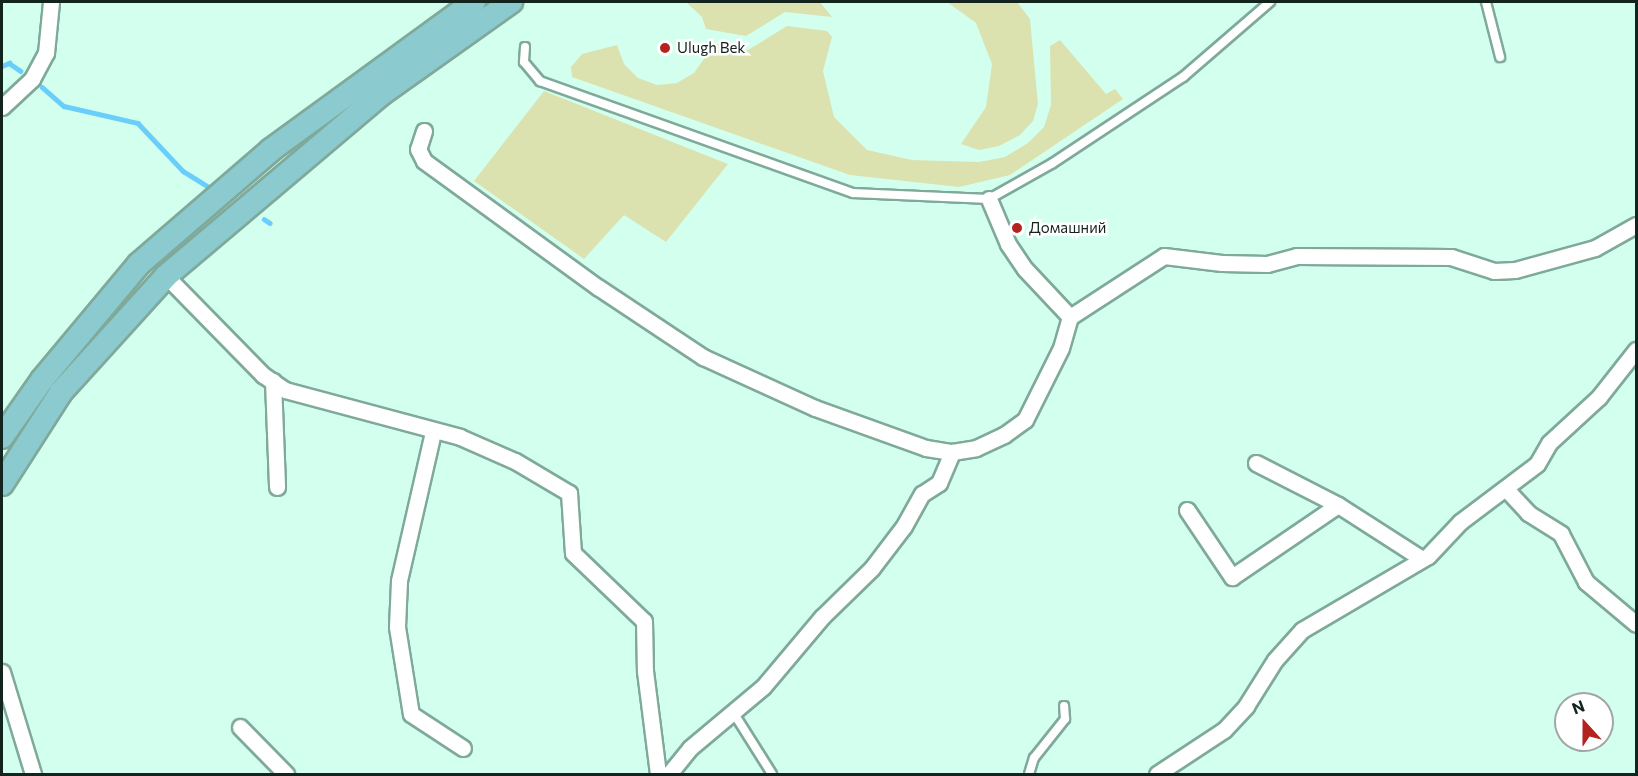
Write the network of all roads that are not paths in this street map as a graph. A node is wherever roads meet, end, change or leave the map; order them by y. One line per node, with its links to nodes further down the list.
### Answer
1 (51, 2): 9 (street)
2 (474, 2): 8 (main road)
3 (511, 2): 8 (main road)
4 (1270, 2): 11 (lane)
5 (1486, 2): 7 (lane)
6 (525, 47): 11 (lane)
7 (1500, 57)
8 (372, 88): 13 (main road); 18 (main road)
9 (2, 107)
10 (424, 131): 19 (street)
11 (989, 199): 14 (street)
12 (1636, 225): 14 (street)
13 (166, 276): 16 (street); 21 (main road)
14 (1070, 317): 19 (street)
15 (1636, 350): 23 (street)
16 (273, 381): 17 (street); 22 (street)
17 (433, 432): 32 (street); 35 (street)
18 (2, 437)
19 (952, 452): 30 (street)
20 (1256, 463): 24 (street)
21 (2, 484)
22 (277, 487)
23 (1506, 489): 26 (street); 27 (street)
24 (1338, 505): 25 (street); 26 (street)
25 (1187, 510)
26 (1422, 559): 39 (street)
27 (1636, 624)
28 (2, 672): 33 (street)
29 (1064, 706): 38 (lane)
30 (732, 710): 36 (street); 37 (lane)
31 (240, 727): 34 (street)
32 (463, 748)
33 (33, 774)
34 (286, 774)
35 (658, 774)
36 (669, 774)
37 (772, 774)
38 (1029, 774)
39 (1157, 774)

